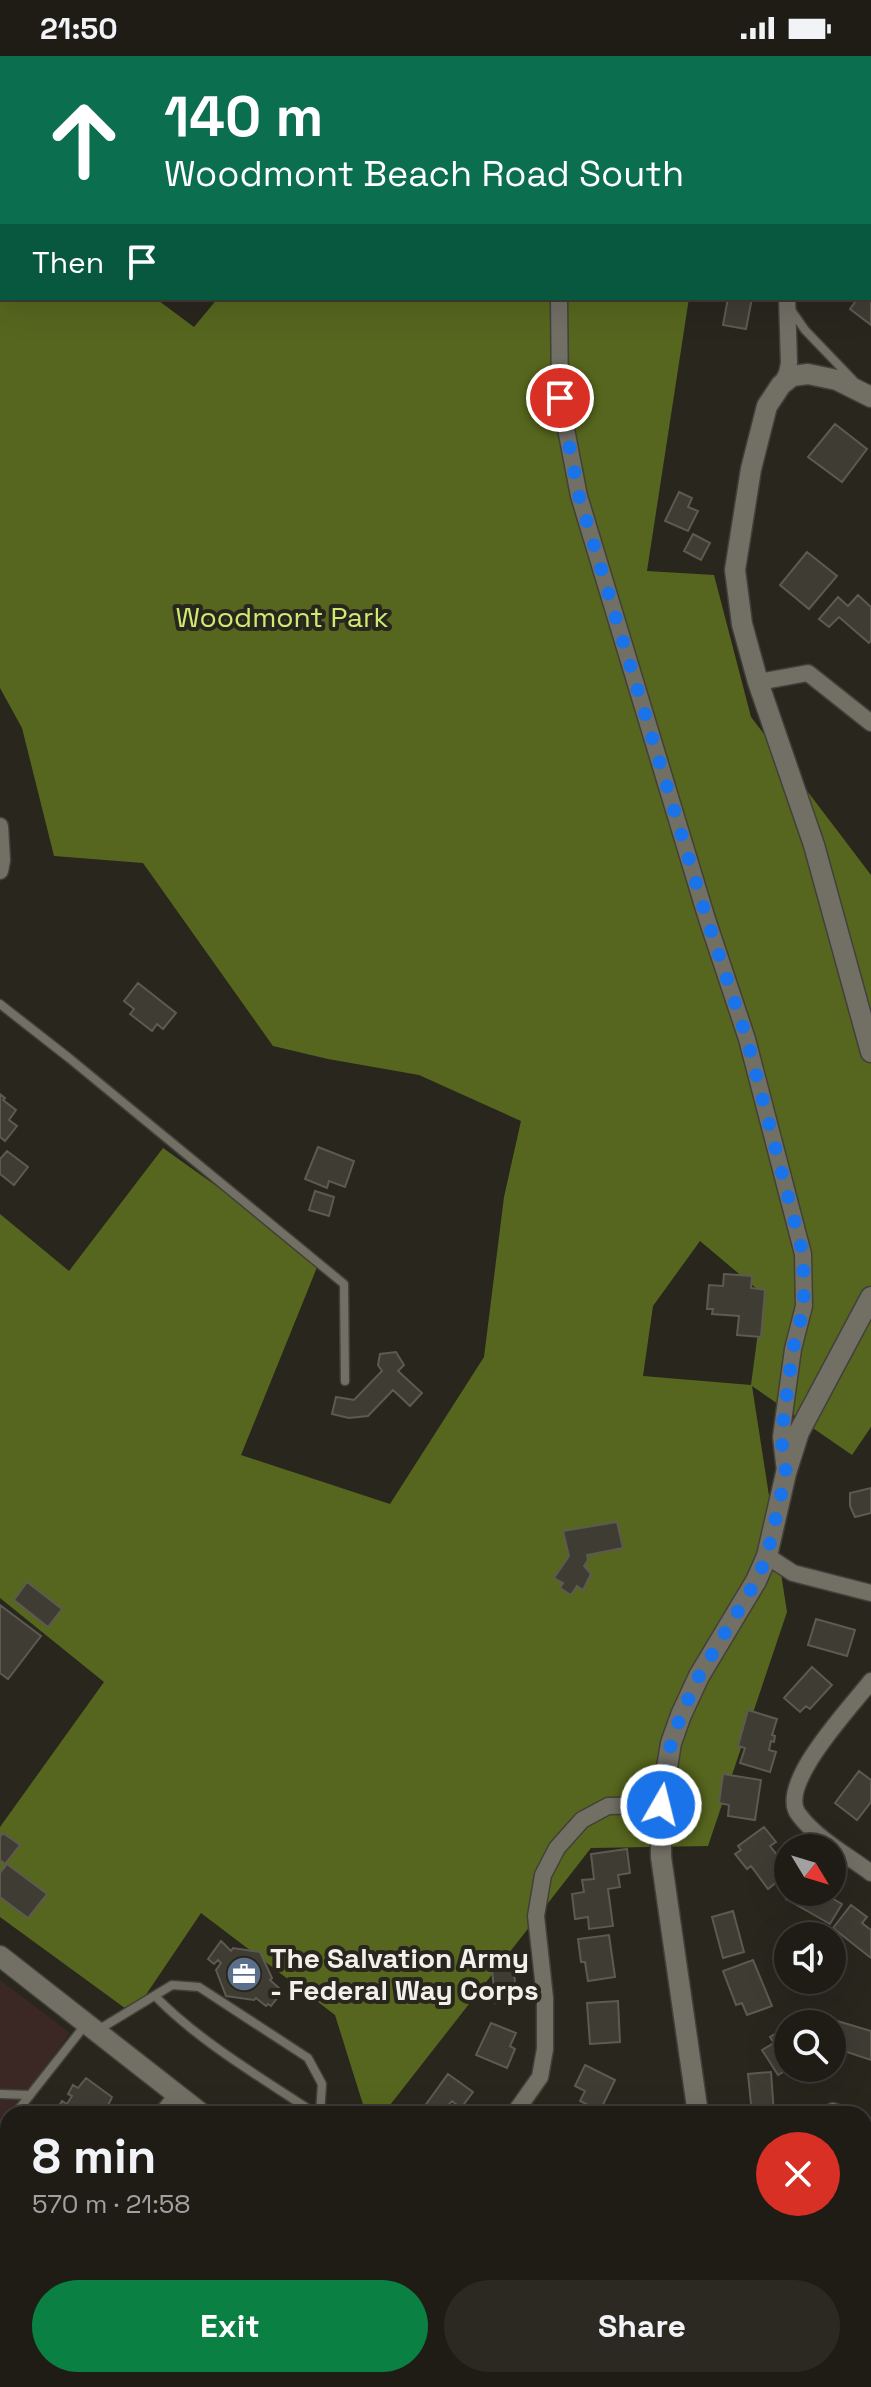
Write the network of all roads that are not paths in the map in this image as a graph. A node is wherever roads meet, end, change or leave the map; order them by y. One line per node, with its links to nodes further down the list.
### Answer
1 (559, 300): 13 (street)
2 (787, 301): 3 (street); 4 (lane)
3 (787, 381): 4 (main road); 5 (main road)
4 (868, 394)
5 (758, 682): 6 (street); 10 (main road)
6 (871, 723)
7 (0, 826): 8 (street)
8 (0, 871)
9 (0, 1004): 12 (lane)
10 (871, 1052)
11 (871, 1297): 13 (main road)
12 (345, 1381)
13 (786, 1473): 14 (main road)
14 (767, 1556): 15 (street); 17 (main road)
15 (871, 1593)
16 (871, 1681): 18 (street)
17 (661, 1805): 30 (street); 31 (main road)
18 (871, 1873)
19 (0, 1956): 21 (main road)
20 (155, 1996): 21 (lane); 28 (lane); 29 (lane)
21 (91, 2027): 23 (lane); 24 (main road)
22 (0, 2094): 23 (lane)
23 (30, 2095): 25 (lane)
24 (177, 2095): 26 (street); 27 (main road)
25 (21, 2106)
26 (168, 2106)
27 (191, 2106)
28 (306, 2106)
29 (319, 2106)
30 (520, 2106)
31 (697, 2106)

